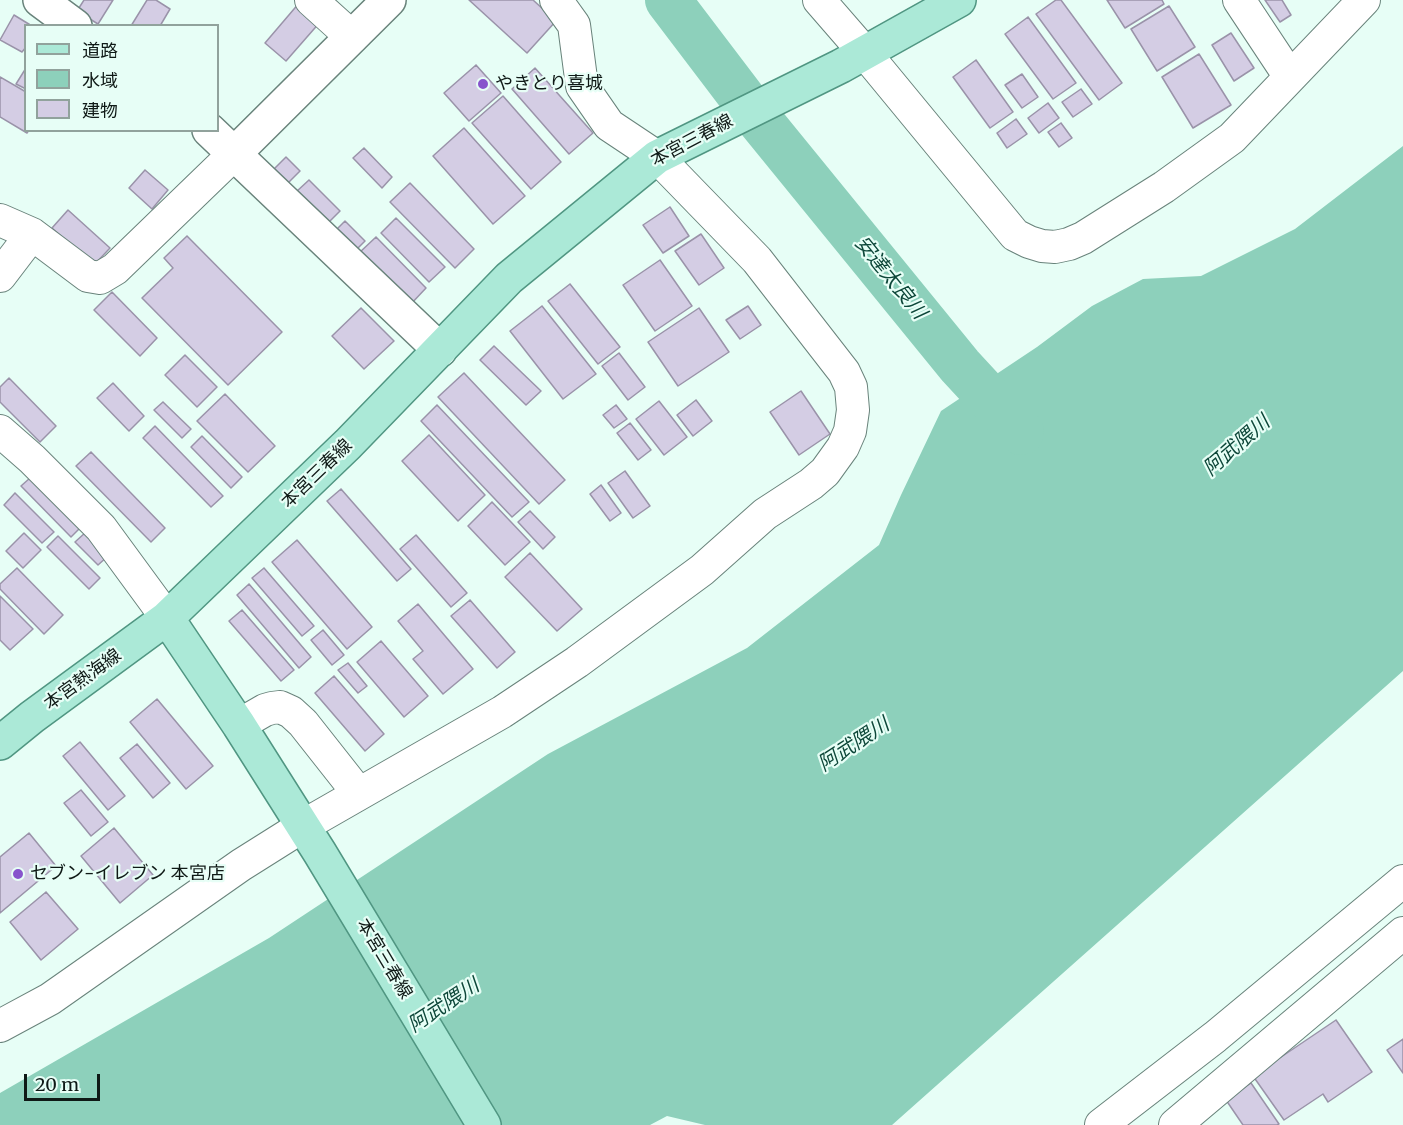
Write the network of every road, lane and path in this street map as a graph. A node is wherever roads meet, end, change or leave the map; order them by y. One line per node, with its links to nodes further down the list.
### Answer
1 (40, 0): 9 (street)
2 (311, 0): 10 (street)
3 (390, 0): 10 (street)
4 (556, 0): 15 (street)
5 (819, 0): 11 (street)
6 (959, 0): 11 (main road, 本宮三春線)
7 (1239, 0): 12 (street)
8 (1364, 0): 12 (street)
9 (72, 24)
10 (352, 37): 14 (street)
11 (853, 60): 12 (street); 15 (main road, 本宮三春線)
12 (1290, 77)
13 (211, 132): 14 (street)
14 (234, 154): 17 (street); 19 (street)
15 (657, 156): 19 (main road, 本宮三春線); 24 (street)
16 (0, 220): 17 (street)
17 (32, 234): 18 (street)
18 (0, 276)
19 (440, 350): 21 (main road, 本宮三春線)
20 (0, 431): 21 (street)
21 (167, 618): 22 (main road, 本宮三春線); 23 (main road, 本宮熱海線)
22 (239, 725): 24 (street); 25 (main road, 本宮三春線)
23 (0, 743)
24 (359, 794): 25 (street)
25 (303, 826): 28 (street); 29 (main road, 本宮三春線)
26 (1403, 881): 30 (street)
27 (1403, 933): 31 (street)
28 (0, 1026)
29 (484, 1125)
30 (1101, 1125)
31 (1175, 1125)

